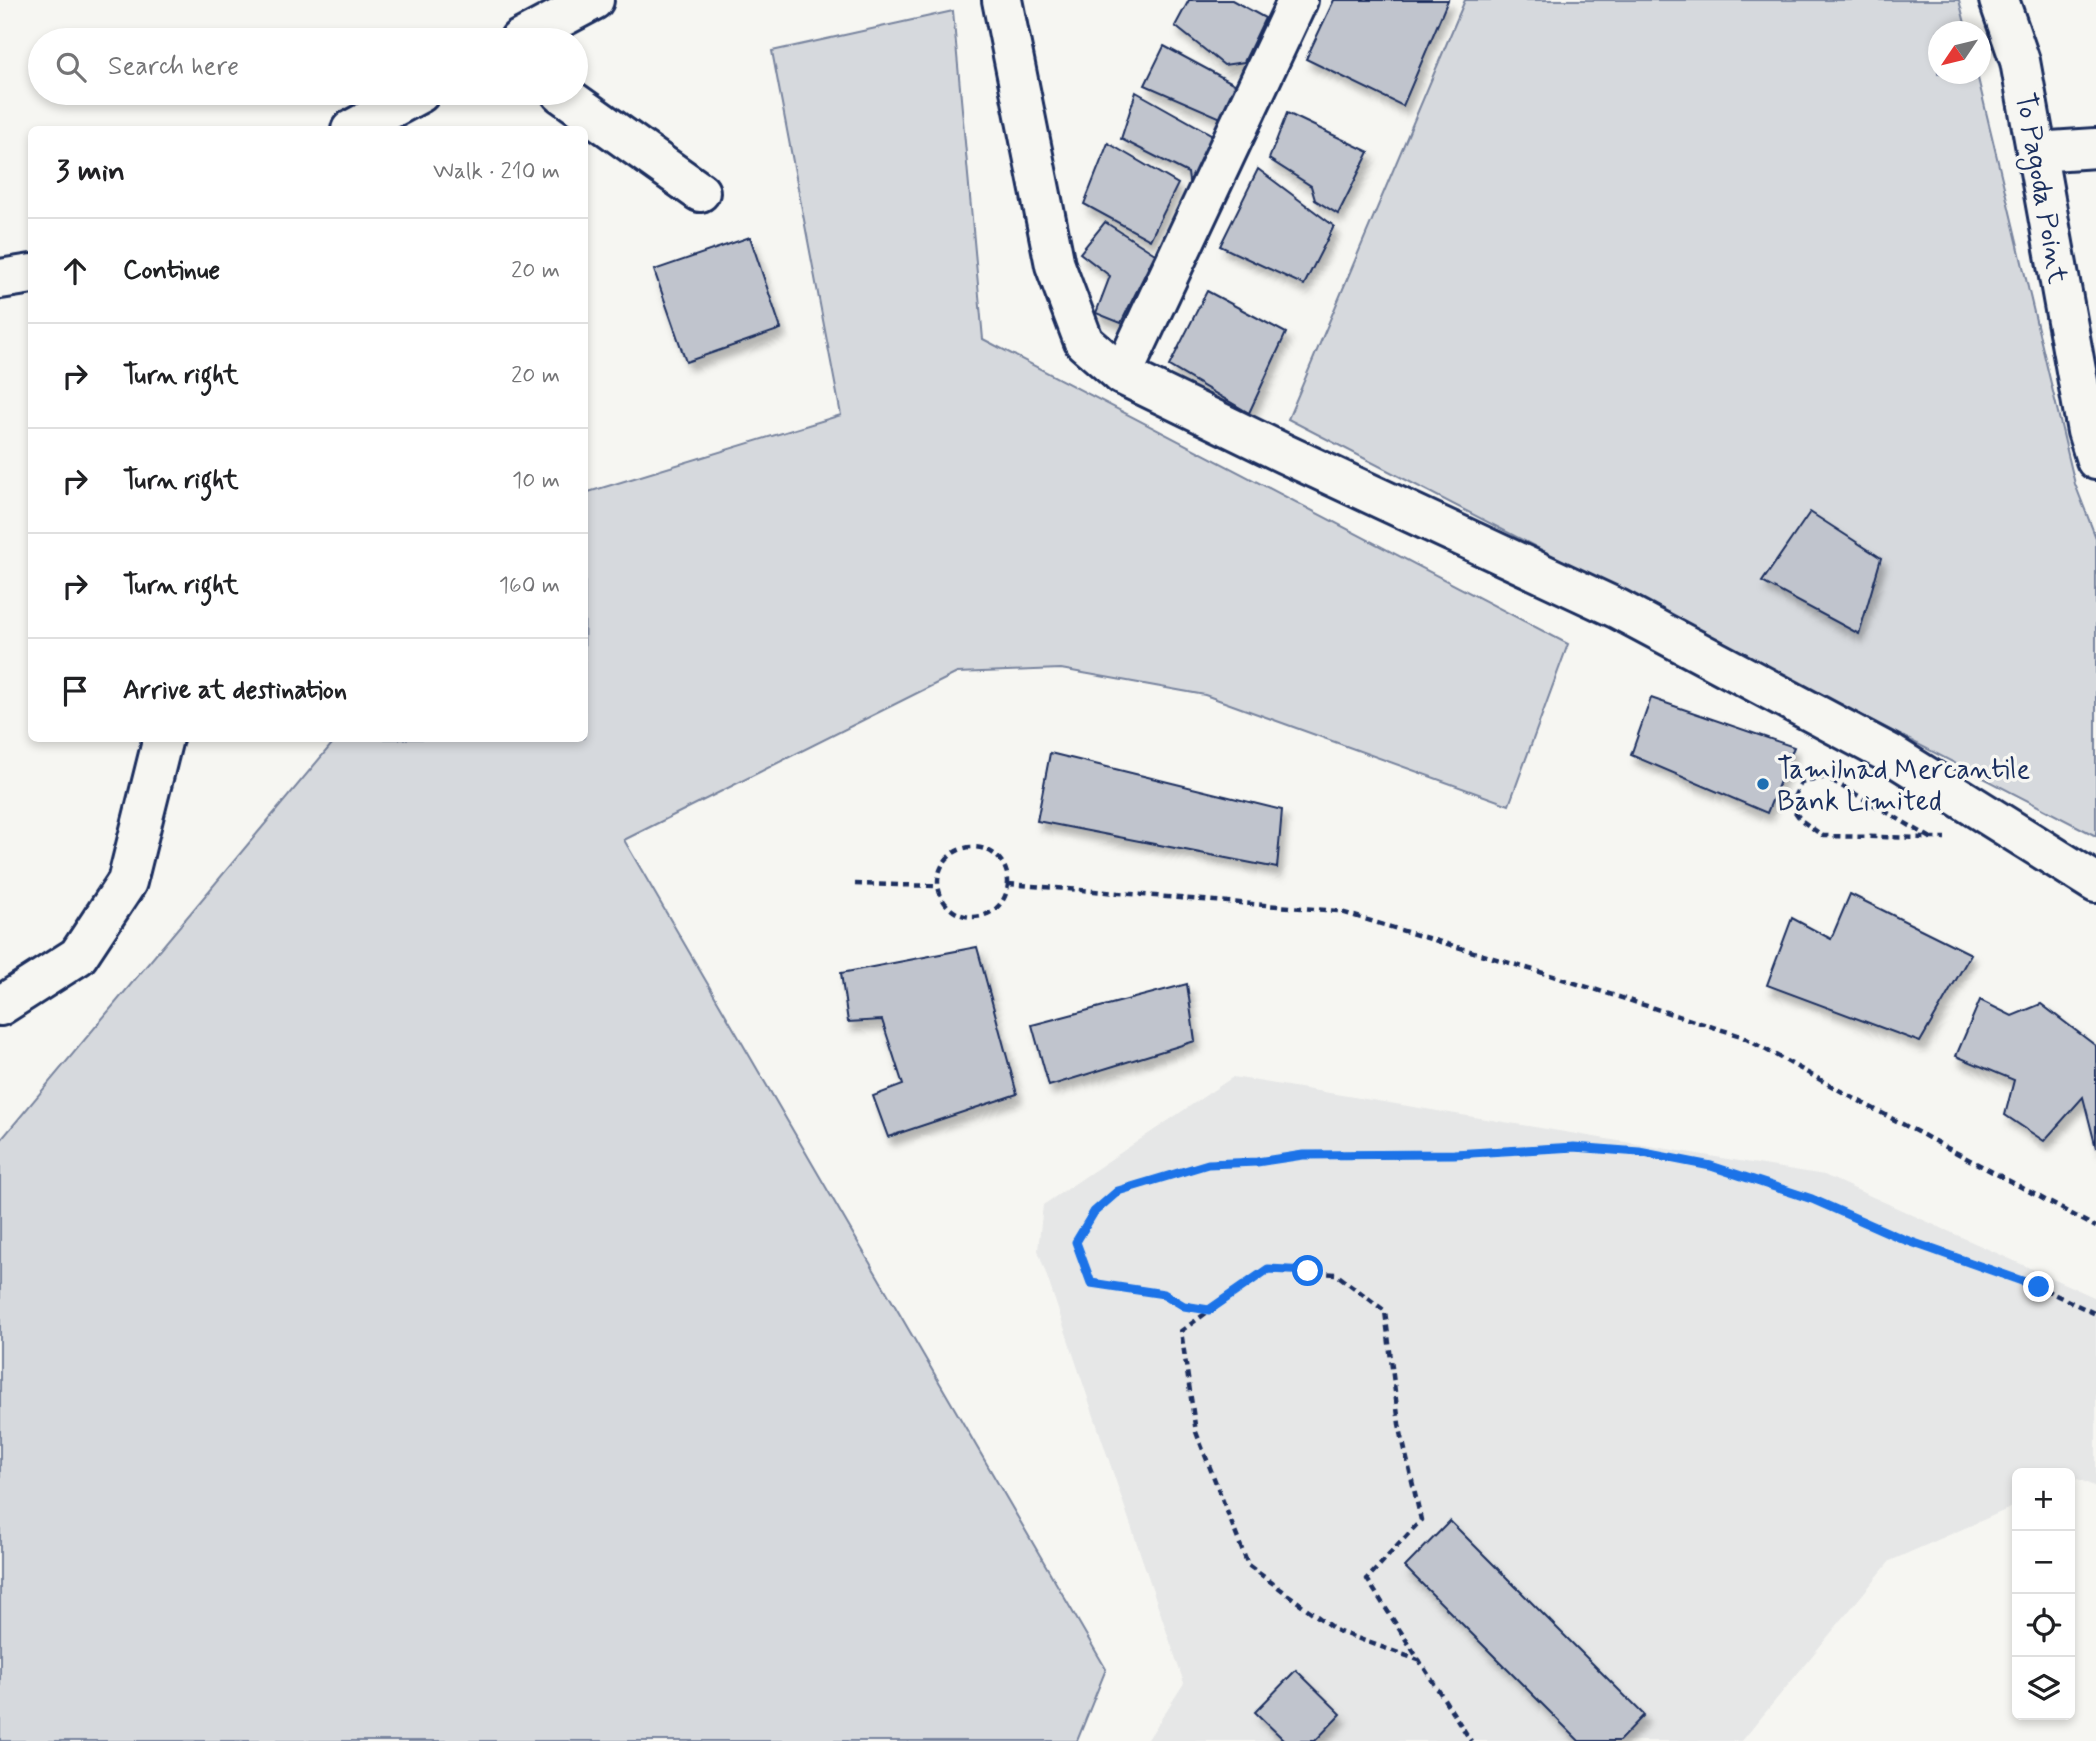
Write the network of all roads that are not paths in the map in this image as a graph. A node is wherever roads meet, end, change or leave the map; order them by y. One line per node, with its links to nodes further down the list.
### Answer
1 (594, 0): 5 (main road)
2 (1002, 0): 14 (main road)
3 (1298, 0): 14 (main road)
4 (1999, 0): 10 (main road, To Pagoda Point)
5 (542, 28)
6 (398, 105): 8 (main road)
7 (578, 105): 11 (main road)
8 (358, 126)
9 (2096, 148): 10 (main road)
10 (2036, 152): 15 (main road, To Pagoda Point)
11 (700, 192)
12 (28, 275): 13 (main road)
13 (0, 279)
14 (1122, 375): 17 (main road)
15 (2096, 460)
16 (162, 742): 18 (main road)
17 (2096, 883)
18 (0, 1006)

